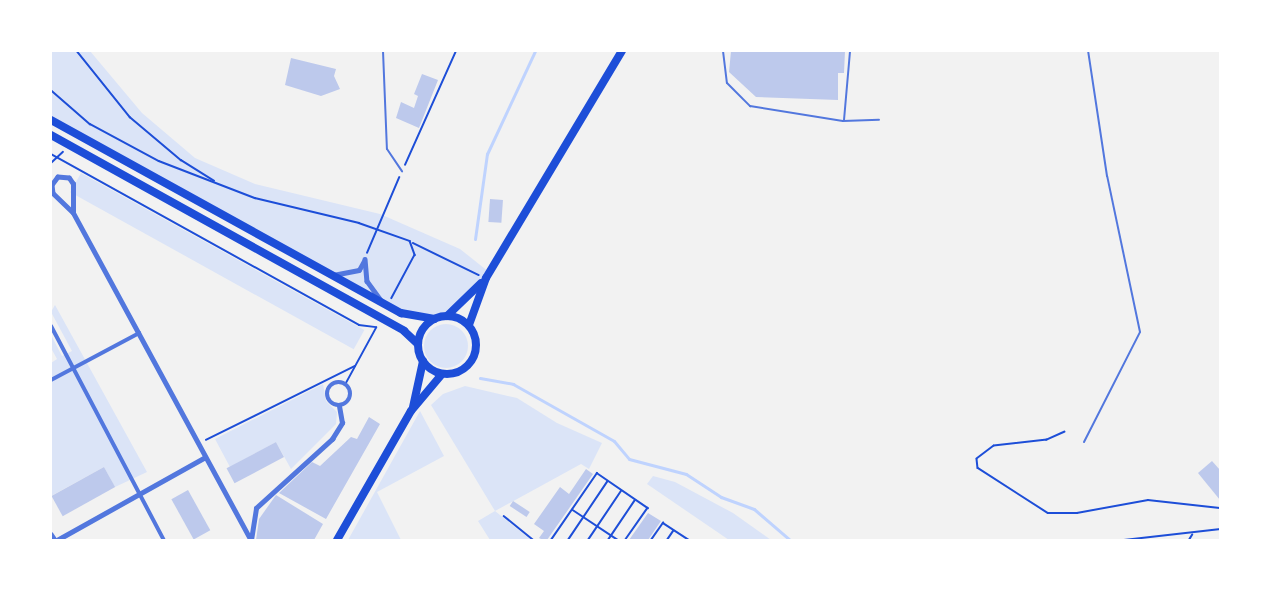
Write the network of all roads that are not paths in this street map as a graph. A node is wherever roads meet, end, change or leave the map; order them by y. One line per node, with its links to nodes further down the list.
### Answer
1 (383, 51): 10 (lane)
2 (622, 51): 13 (main road)
3 (723, 51): 8 (lane)
4 (850, 51): 8 (lane)
5 (1088, 51): 27 (lane)
6 (51, 120): 12 (main road)
7 (879, 120): 8 (lane)
8 (843, 121)
9 (51, 135): 20 (main road)
10 (402, 171)
11 (73, 212): 11 (street); 19 (street)
12 (332, 275): 14 (main road); 14 (street)
13 (486, 278): 15 (main road); 17 (main road)
14 (386, 305): 16 (main road)
15 (447, 316): 16 (main road); 17 (main road)
16 (434, 319): 20 (main road)
17 (469, 325): 23 (main road)
18 (51, 326): 22 (street)
19 (138, 333): 22 (street); 28 (street)
20 (418, 344): 21 (main road)
21 (423, 361): 23 (main road); 26 (main road)
22 (73, 368): 24 (street); 29 (street)
23 (442, 374): 26 (main road)
24 (51, 380)
25 (339, 406): 25 (street); 33 (street)
26 (411, 411): 34 (main road)
27 (1084, 442)
28 (204, 458): 29 (street); 33 (street)
29 (139, 493): 31 (street); 32 (street)
30 (51, 534): 31 (street)
31 (56, 540)
32 (164, 540)
33 (251, 540)
34 (337, 540)

